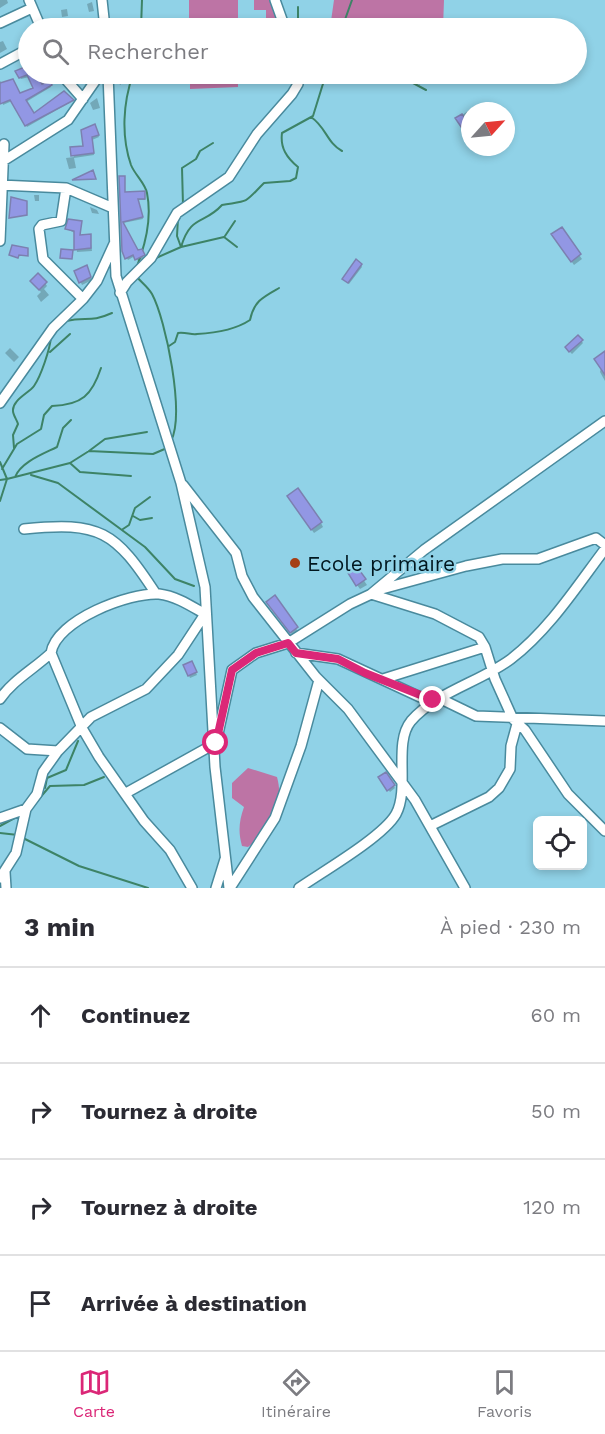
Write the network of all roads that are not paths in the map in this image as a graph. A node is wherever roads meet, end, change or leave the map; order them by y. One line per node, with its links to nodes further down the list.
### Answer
1 (102, 0): 5 (street)
2 (275, 0): 6 (street)
3 (31, 4): 4 (street); 7 (street)
4 (37, 18)
5 (104, 18)
6 (281, 18)
7 (0, 23)
8 (18, 54): 9 (street)
9 (0, 64)
10 (70, 84): 14 (street)
11 (93, 84): 14 (street)
12 (108, 84): 20 (street)
13 (298, 84): 23 (street)
14 (83, 99): 16 (street)
15 (2, 143): 16 (street); 17 (street)
16 (17, 150): 17 (street)
17 (1, 162): 18 (street)
18 (2, 185): 19 (street); 21 (street)
19 (66, 188): 20 (street); 24 (street)
20 (113, 208): 22 (street)
21 (0, 241)
22 (115, 242): 23 (street); 24 (street)
23 (120, 293): 27 (street)
24 (83, 299): 25 (street)
25 (0, 403)
26 (605, 421): 31 (street)
27 (181, 483): 32 (street); 33 (street)
28 (24, 529): 30 (street)
29 (605, 547): 31 (street); 37 (street)
30 (156, 594): 32 (street); 35 (street)
31 (371, 594): 33 (street); 34 (street)
32 (206, 614): 45 (street); 46 (street)
33 (288, 643): 36 (street); 46 (street)
34 (485, 646): 37 (street); 39 (street)
35 (51, 653): 40 (street); 45 (street)
36 (296, 653): 38 (street); 39 (street)
37 (494, 669): 41 (street); 43 (street)
38 (319, 680): 48 (street); 59 (street)
39 (383, 680): 41 (street)
40 (0, 699)
41 (441, 699): 43 (street); 48 (street)
42 (605, 721): 43 (street)
43 (515, 722): 52 (street); 53 (street)
44 (0, 728): 47 (street)
45 (82, 728): 47 (street); 49 (street)
46 (216, 743): 49 (street); 54 (street)
47 (58, 751): 50 (street)
48 (402, 784): 52 (street); 60 (street)
49 (126, 793): 57 (street)
50 (26, 809): 51 (street); 55 (street)
51 (0, 818)
52 (430, 826): 61 (street)
53 (605, 831)
54 (226, 852): 58 (street); 59 (street)
55 (2, 875): 56 (street)
56 (6, 888)
57 (192, 888)
58 (216, 888)
59 (230, 888)
60 (299, 888)
61 (465, 888)

